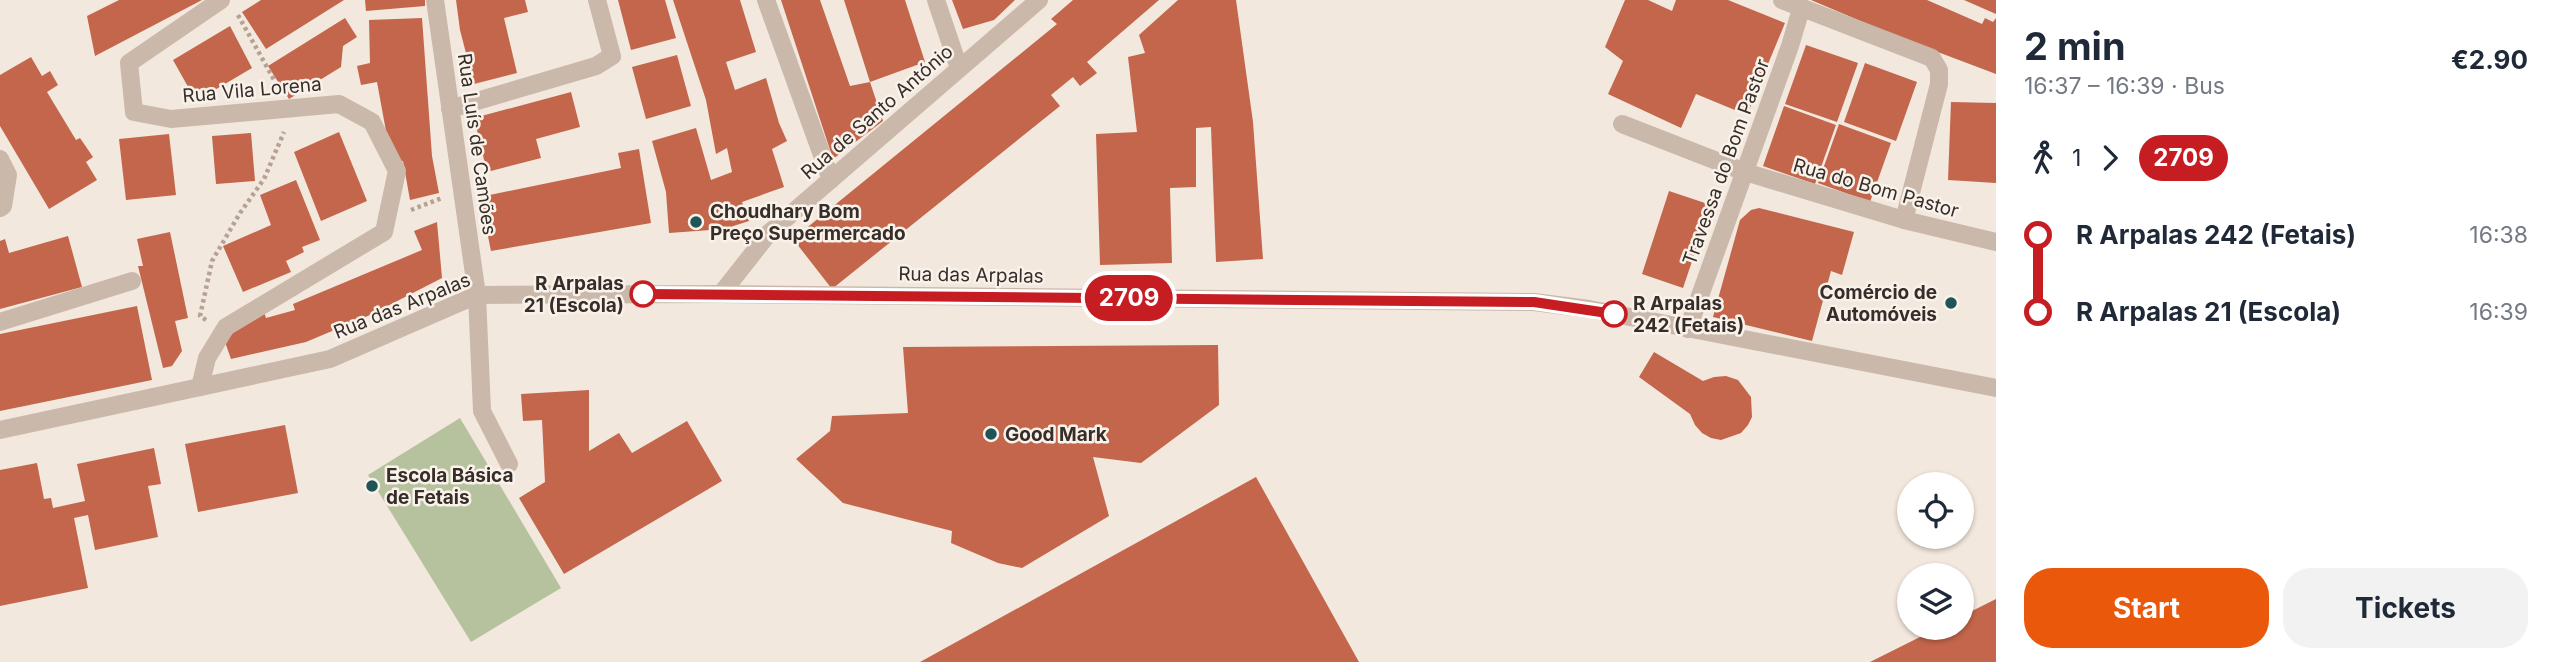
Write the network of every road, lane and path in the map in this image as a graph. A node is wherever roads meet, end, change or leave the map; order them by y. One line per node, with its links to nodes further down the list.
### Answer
1 (221, 0): 12 (street, Rua Vila Lorena)
2 (435, 0): 13 (street, Rua Luís de Camões)
3 (597, 0): 13 (street)
4 (766, 0): 17 (street)
5 (936, 0): 10 (street)
6 (1040, 0): 10 (street, Rua de Santo António)
7 (1782, 0): 8 (street)
8 (1801, 9): 16 (street, Travessa do Bom Pastor); 21 (street)
9 (236, 11): 11 (path)
10 (959, 68): 17 (street, Rua de Santo António)
11 (281, 92)
12 (294, 108): 20 (street, Rua Vila Lorena); 27 (path)
13 (450, 109): 18 (street, Rua Luís de Camões)
14 (1622, 124): 16 (street, Rua do Bom Pastor)
15 (0, 159): 19 (street)
16 (1745, 172): 21 (street, Rua do Bom Pastor); 28 (street, Travessa do Bom Pastor)
17 (831, 180): 24 (street, Rua de Santo António)
18 (462, 190): 20 (path); 25 (street, Rua Luís de Camões)
19 (0, 208)
20 (387, 220): 29 (street)
21 (1904, 220): 22 (street, Rua do Bom Pastor)
22 (1996, 242)
23 (132, 281): 26 (street)
24 (721, 294): 25 (street, Rua das Arpalas); 28 (street, Rua das Arpalas)
25 (477, 295): 29 (street, Rua das Arpalas); 32 (street, Rua Luís de Camões)
26 (0, 322)
27 (210, 324)
28 (1688, 329): 30 (street, Rua das Arpalas)
29 (200, 387): 31 (street, Rua das Arpalas)
30 (1996, 388)
31 (0, 430)
32 (509, 464)

